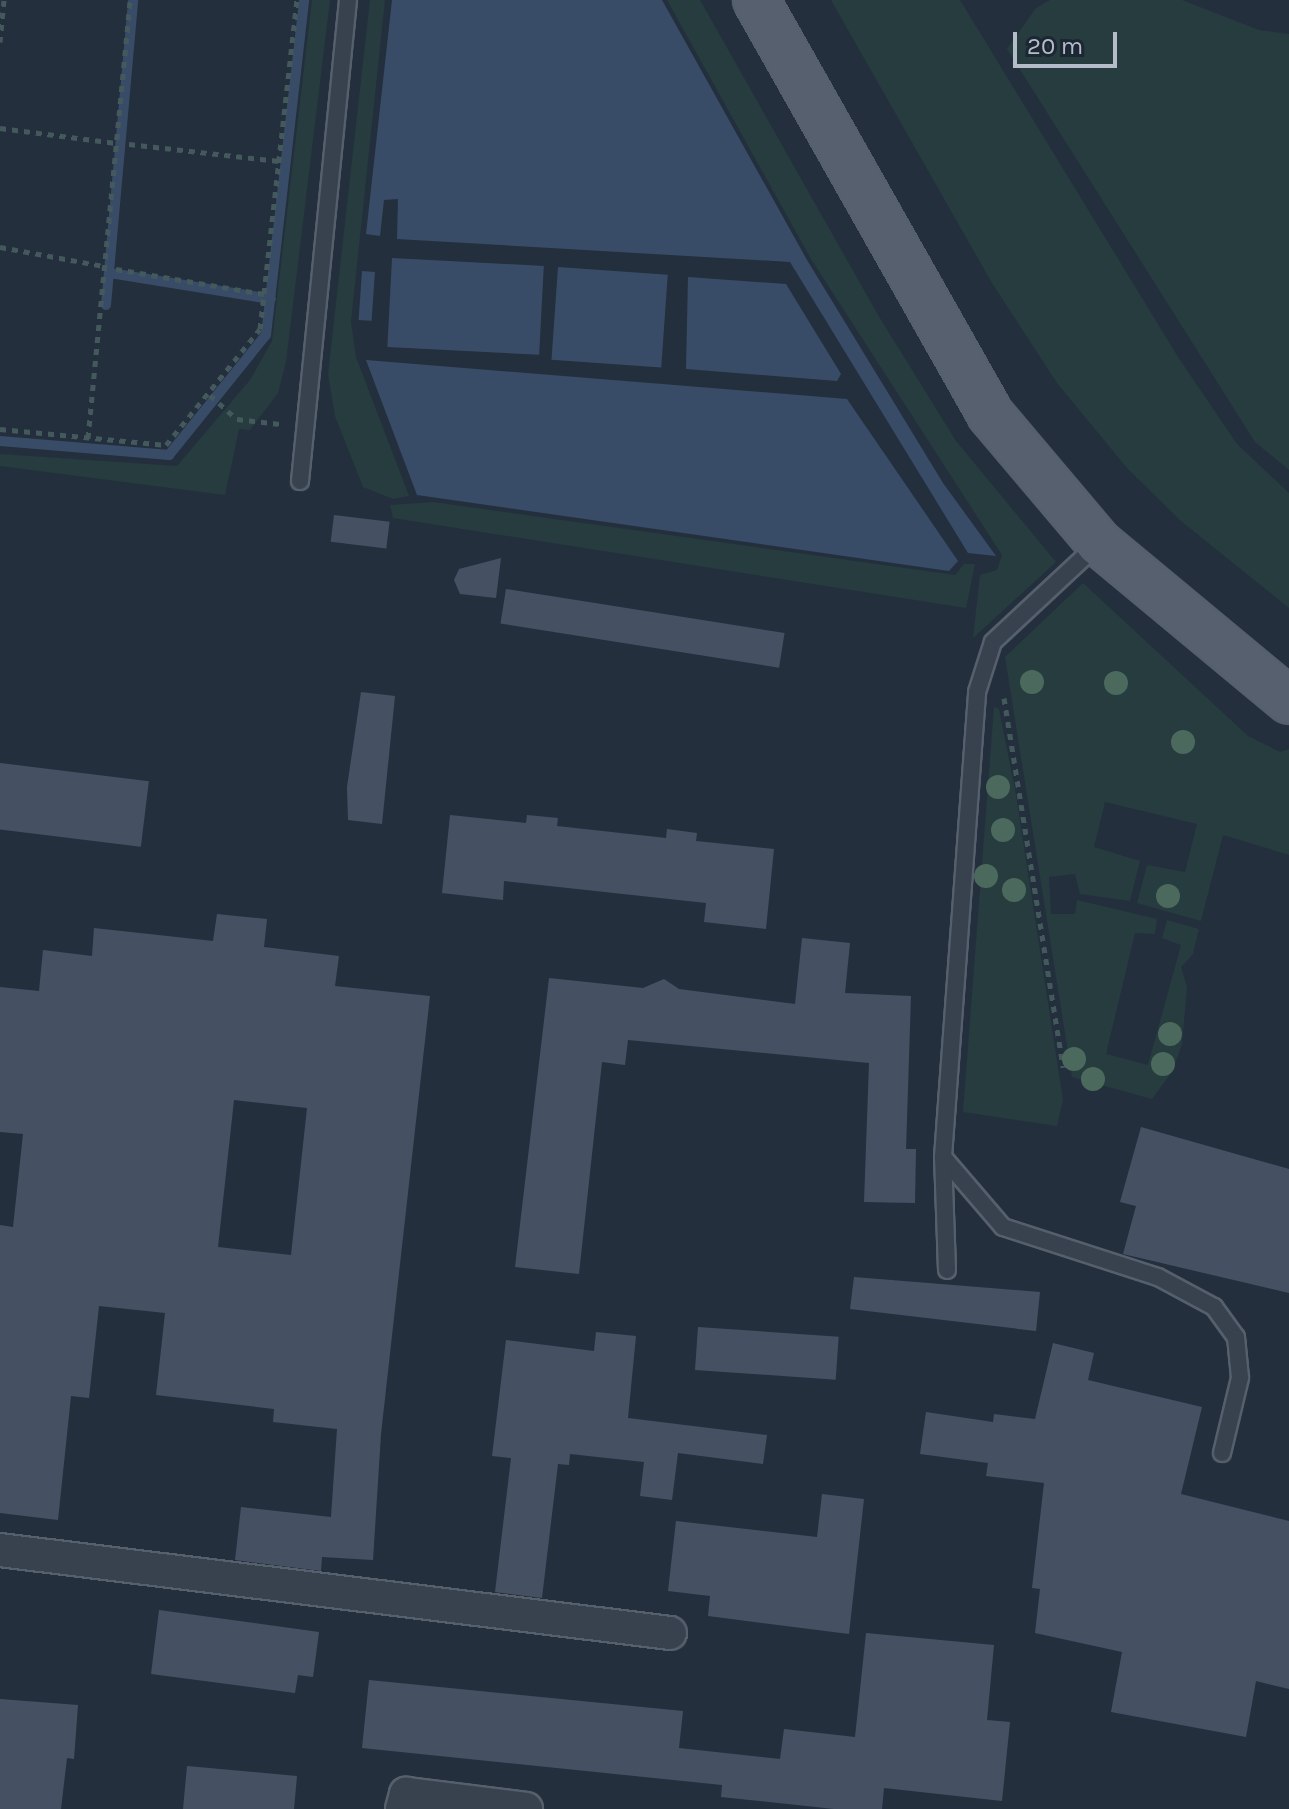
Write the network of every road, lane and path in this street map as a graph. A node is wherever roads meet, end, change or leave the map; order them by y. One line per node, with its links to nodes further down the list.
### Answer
1 (4, 0): 6 (path)
2 (130, 0): 8 (path)
3 (297, 0): 10 (path)
4 (348, 0): 16 (lane)
5 (756, 0): 20 (main road)
6 (0, 42)
7 (0, 128): 8 (path)
8 (116, 143): 12 (path)
9 (129, 144): 10 (path)
10 (279, 161): 14 (path)
11 (0, 247): 12 (path)
12 (104, 266): 18 (path)
13 (116, 269): 14 (path)
14 (264, 294): 15 (path)
15 (210, 395): 16 (path); 18 (path)
16 (305, 428): 19 (lane)
17 (0, 429): 18 (path)
18 (88, 438)
19 (300, 481)
20 (1099, 543): 21 (lane); 22 (main road)
21 (993, 642): 23 (path); 24 (lane)
22 (1289, 701)
23 (1063, 1067)
24 (943, 1157): 25 (lane); 26 (lane)
25 (947, 1270)
26 (1222, 1453)
27 (0, 1550): 28 (street)
28 (670, 1633)
29 (402, 1809): 30 (street)
30 (526, 1809)

